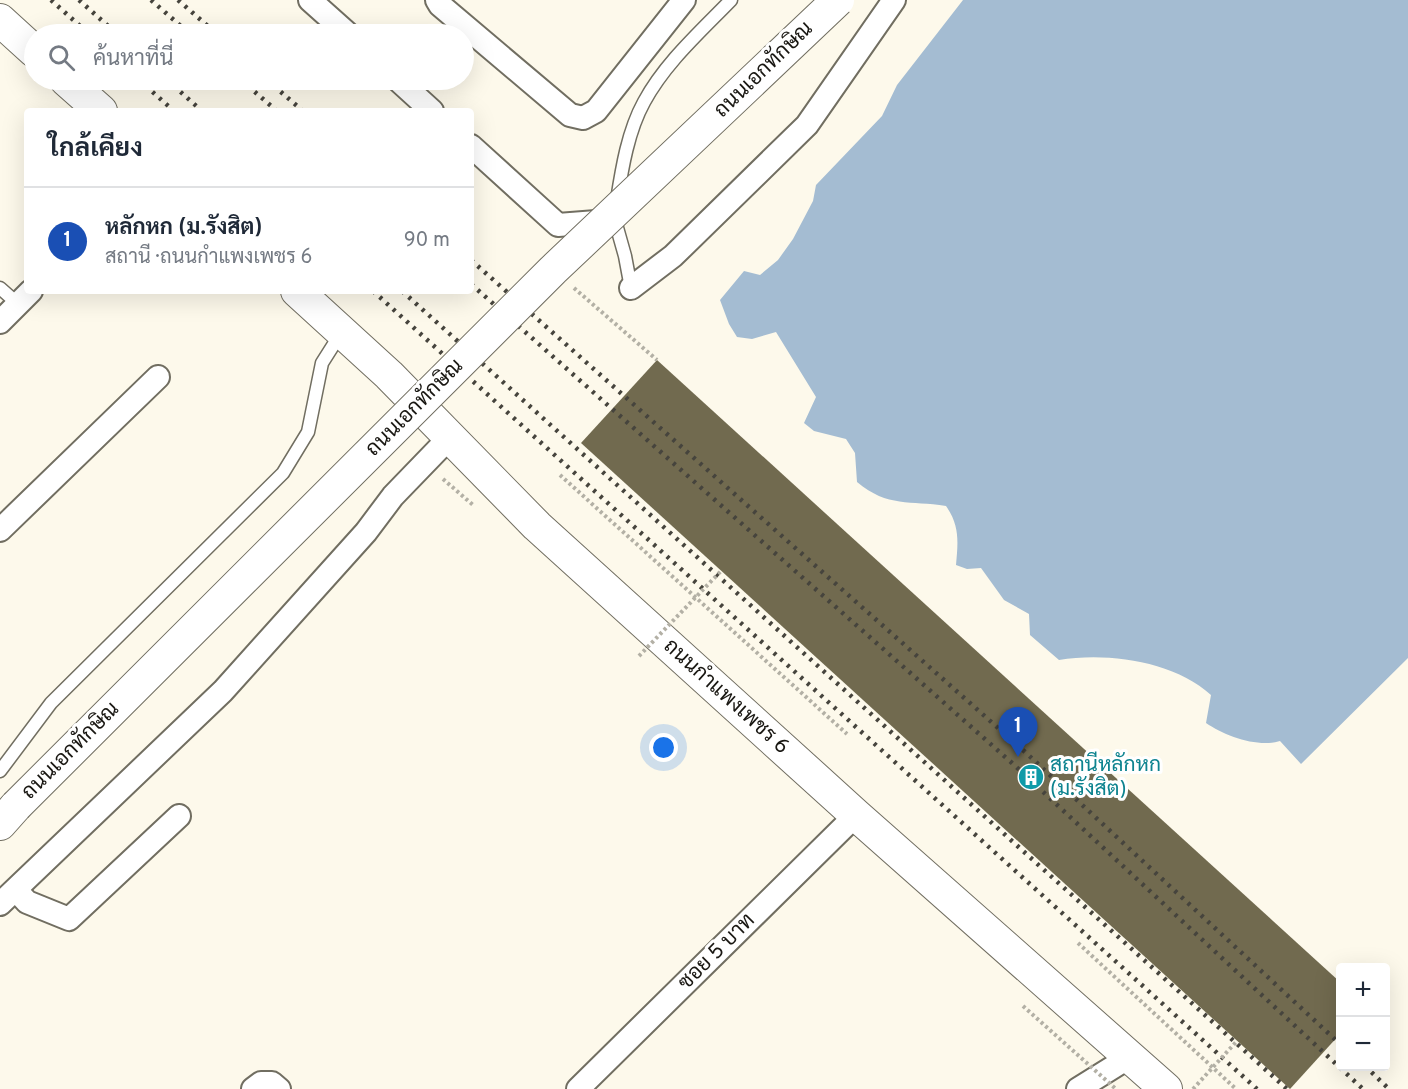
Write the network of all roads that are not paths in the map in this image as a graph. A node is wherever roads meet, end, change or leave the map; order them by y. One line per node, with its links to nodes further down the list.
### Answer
1 (310, 0): 8 (street)
2 (437, 0): 9 (street)
3 (684, 0): 10 (street)
4 (731, 0): 17 (lane)
5 (838, 0): 28 (main road, ถนนเอกทักษิณ, bridge)
6 (894, 0): 19 (street)
7 (0, 20): 11 (main road)
8 (337, 24)
9 (462, 24)
10 (474, 34)
11 (24, 42)
12 (77, 90): 14 (main road)
13 (409, 90): 15 (street)
14 (98, 108)
15 (429, 108)
16 (474, 149): 17 (street)
17 (613, 221): 19 (lane)
18 (0, 288): 21 (lane)
19 (631, 288)
20 (300, 294): 23 (main road, ถนนกำแพงเพชร 6)
21 (24, 298): 22 (street)
22 (0, 322)
23 (341, 332): 25 (main road, ถนนกำแพงเพชร 6); 27 (lane)
24 (158, 377): 26 (street)
25 (450, 437): 29 (main road, ถนนกำแพงเพชร 6); 31 (street)
26 (0, 530)
27 (0, 771)
28 (8, 815)
29 (856, 815): 32 (main road, ถนนกำแพงเพชร 6); 35 (street, ซอย 5 บาท)
30 (179, 816): 31 (street)
31 (8, 897)
32 (1131, 1056): 36 (street); 37 (main road, ถนนกำแพงเพชร 6)
33 (253, 1089): 34 (street)
34 (279, 1089)
35 (578, 1089)
36 (1078, 1089)
37 (1166, 1089)

